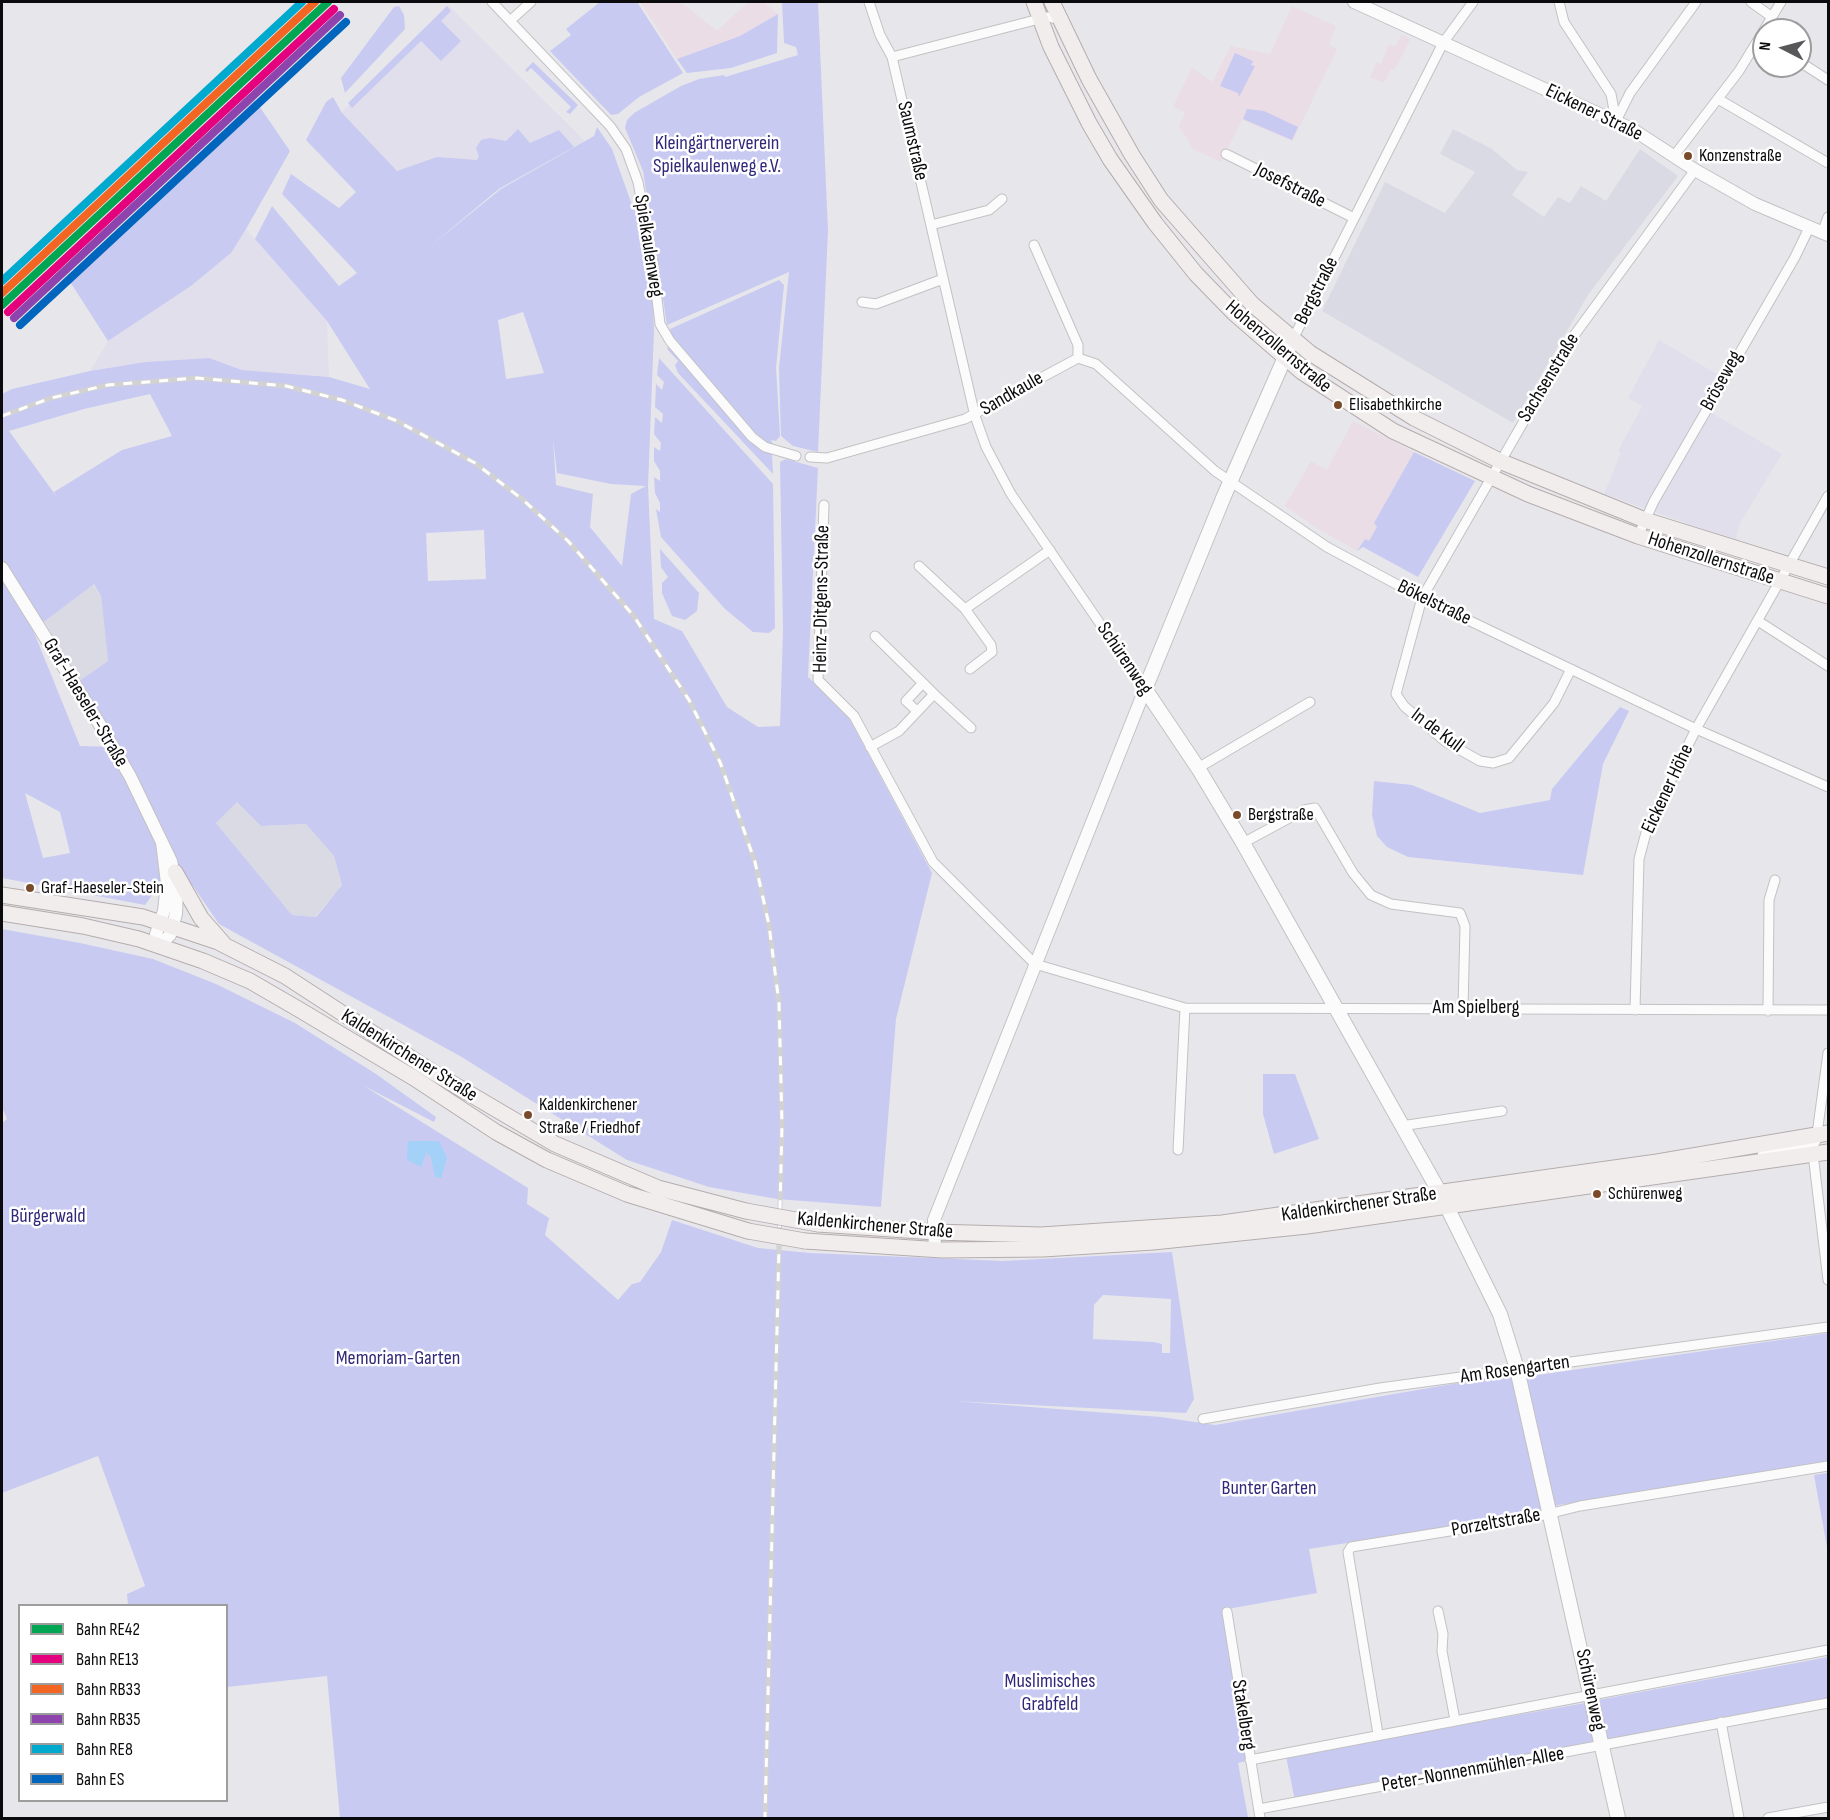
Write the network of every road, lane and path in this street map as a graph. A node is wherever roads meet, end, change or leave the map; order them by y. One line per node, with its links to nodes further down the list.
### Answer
1 (492, 2): 14 (street, Spielkaulenweg)
2 (531, 2): 14 (street)
3 (869, 2): 18 (street, Saumstraße)
4 (1034, 2): 15 (main road, Hohenzollernstraße)
5 (1052, 2): 13 (main road, Hohenzollernstraße)
6 (1354, 2): 16 (street, Eickener Straße)
7 (1473, 2): 16 (street, Bergstraße)
8 (1559, 2): 22 (street)
9 (1696, 2): 22 (street)
10 (1752, 2): 12 (street)
11 (1781, 2): 12 (street)
12 (1772, 16)
13 (1059, 19): 15 (street); 36 (main road, Hohenzollernstraße)
14 (511, 20): 40 (street, Spielkaulenweg)
15 (1039, 20): 18 (street); 38 (main road, Hohenzollernstraße)
16 (1443, 43): 22 (street, Eickener Straße); 29 (street, Bergstraße)
17 (1752, 52): 21 (street)
18 (892, 57): 30 (street, Saumstraße)
19 (1812, 70): 20 (street)
20 (1828, 80)
21 (1718, 99): 24 (street); 25 (street)
22 (1616, 121): 24 (street, Eickener Straße)
23 (1226, 154): 29 (street, Josefstraße)
24 (1674, 156): 26 (street, Eickener Straße)
25 (1828, 163)
26 (1695, 170): 31 (street, Eickener Straße); 42 (street, Sachsenstraße)
27 (1002, 199): 30 (street)
28 (1828, 217): 32 (street)
29 (1354, 218): 36 (street, Bergstraße)
30 (932, 225): 34 (street, Saumstraße)
31 (1809, 228): 32 (street, Eickener Straße); 47 (street, Bröseweg)
32 (1826, 234)
33 (1034, 245): 37 (street)
34 (943, 279): 35 (street); 39 (street, Saumstraße)
35 (862, 302)
36 (1293, 339): 38 (main road, Bergstraße); 42 (main road, Hohenzollernstraße)
37 (1078, 358): 39 (street, Sandkaule); 44 (street, Bökelstraße)
38 (1285, 358): 43 (main road, Hohenzollernstraße); 44 (main road, Bergstraße)
39 (975, 416): 41 (street, Sandkaule); 49 (street, Schürenweg)
40 (796, 456)
41 (810, 457)
42 (1502, 462): 43 (street, Sachsenstraße); 47 (main road, Hohenzollernstraße)
43 (1491, 477): 48 (main road, Hohenzollernstraße); 56 (street, Sachsenstraße)
44 (1230, 481): 56 (street, Bökelstraße); 64 (main road, Bergstraße)
45 (1828, 496): 50 (street, Eickener Höhe)
46 (824, 505): 70 (street, Heinz-Ditgens-Straße)
47 (1645, 520): 48 (street, Bröseweg); 50 (main road, Hohenzollernstraße)
48 (1638, 536): 54 (main road, Hohenzollernstraße)
49 (1050, 550): 57 (street); 64 (street, Schürenweg)
50 (1789, 565): 53 (main road, Hohenzollernstraße); 54 (street, Eickener Höhe)
51 (919, 566): 57 (street)
52 (2, 568): 73 (street, Graf-Haeseler-Straße)
53 (1828, 577)
54 (1781, 582): 55 (main road, Hohenzollernstraße); 58 (street, Eickener Höhe)
55 (1828, 596)
56 (1422, 598): 62 (street, Bökelstraße); 62 (street, In de Kull)
57 (964, 609): 61 (street)
58 (1758, 621): 60 (street); 69 (street, Eickener Höhe)
59 (874, 636): 63 (street)
60 (1828, 666)
61 (970, 669)
62 (1571, 669): 69 (street, Bökelstraße)
63 (923, 683): 65 (street); 67 (street)
64 (1145, 689): 71 (main road, Schürenweg); 82 (street, Bergstraße)
65 (934, 694): 67 (street); 68 (street)
66 (1310, 702): 71 (street)
67 (917, 711): 70 (street)
68 (971, 728)
69 (1696, 729): 72 (street, Bökelstraße); 86 (street, Eickener Höhe)
70 (870, 747): 82 (street, Heinz-Ditgens-Straße)
71 (1198, 768): 74 (main road, Schürenweg)
72 (1828, 787)
73 (162, 842): 75 (street, Graf-Haeseler-Straße); 79 (street, Graf-Haeseler-Straße)
74 (1243, 843): 83 (main road, Schürenweg); 85 (street)
75 (175, 872): 79 (street, Graf-Haeseler-Straße); 81 (main road)
76 (1775, 880): 88 (street)
77 (2, 896): 79 (main road, Kaldenkirchener Straße)
78 (2, 913): 80 (main road, Kaldenkirchener Straße)
79 (166, 924): 80 (street, Graf-Haeseler-Straße); 81 (main road, Kaldenkirchener Straße)
80 (160, 945): 98 (main road, Kaldenkirchener Straße, bridge)
81 (225, 946): 97 (main road, Kaldenkirchener Straße, bridge)
82 (1035, 964): 84 (street, Am Spielberg); 97 (street, Bergstraße)
83 (1335, 1007): 84 (street, Am Spielberg); 85 (street, Am Spielberg); 91 (main road, Schürenweg)
84 (1185, 1008): 93 (street)
85 (1463, 1008): 86 (street, Am Spielberg)
86 (1635, 1010): 88 (street, Am Spielberg)
87 (1828, 1010): 88 (street, Am Spielberg)
88 (1768, 1011)
89 (1828, 1053): 92 (street)
90 (1502, 1111): 91 (street)
91 (1401, 1126): 96 (main road, Schürenweg)
92 (1823, 1134): 95 (main road, Kaldenkirchener Straße); 96 (main road, Kaldenkirchener Straße)
93 (1178, 1150)
94 (1821, 1153): 95 (main road, Kaldenkirchener Straße); 99 (street)
95 (1699, 1169): 96 (main road, Kaldenkirchener Straße)
96 (1442, 1200): 97 (main road, Kaldenkirchener Straße); 98 (main road, Kaldenkirchener Straße); 101 (main road, Schürenweg)
97 (934, 1232): 98 (street, Bergstraße)
98 (935, 1250)
99 (1828, 1280)
100 (1828, 1327): 101 (street, Am Rosengarten)
101 (1517, 1369): 102 (street, Am Rosengarten); 104 (main road, Schürenweg)
102 (1203, 1419)
103 (1828, 1466): 104 (street, Porzeltstraße)
104 (1550, 1513): 108 (main road, Schürenweg); 112 (street, Porzeltstraße)
105 (1438, 1611): 110 (street)
106 (1227, 1612): 114 (street, Stakelberg)
107 (1828, 1650): 108 (street)
108 (1591, 1694): 110 (street); 113 (main road, Schürenweg)
109 (1828, 1703): 111 (street, Peter-Nonnenmühlen-Allee)
110 (1455, 1720): 112 (street)
111 (1721, 1722): 113 (street, Peter-Nonnenmühlen-Allee); 118 (street)
112 (1378, 1734): 114 (street)
113 (1601, 1745): 116 (street, Peter-Nonnenmühlen-Allee); 117 (main road, Schürenweg)
114 (1250, 1760): 116 (street, Stakelberg)
115 (1828, 1807): 119 (street)
116 (1259, 1814)
117 (1618, 1818)
118 (1739, 1818)
119 (1768, 1818)

